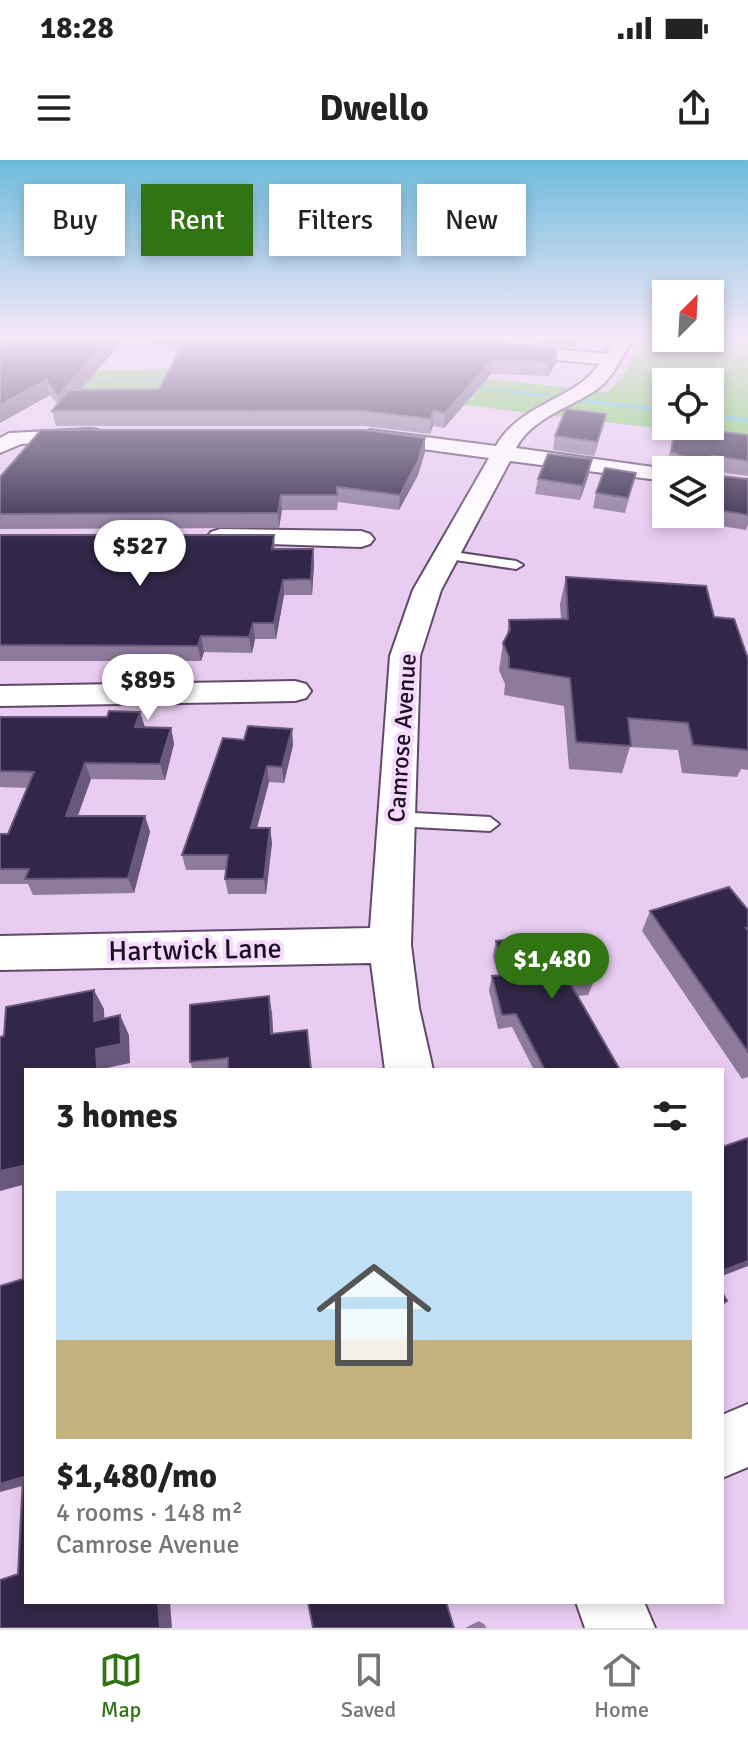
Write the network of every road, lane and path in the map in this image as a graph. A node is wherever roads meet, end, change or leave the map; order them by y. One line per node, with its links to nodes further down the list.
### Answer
1 (549, 408): 5 (street, Camrose Avenue)
2 (115, 434): 4 (street)
3 (348, 434): 5 (street)
4 (0, 446)
5 (503, 452): 6 (street); 9 (street, Camrose Avenue)
6 (652, 472)
7 (196, 538): 8 (street)
8 (361, 539)
9 (447, 555): 10 (lane); 13 (street, Camrose Avenue)
10 (516, 565)
11 (295, 691): 12 (street)
12 (0, 696)
13 (395, 819): 14 (lane); 15 (street, Camrose Avenue)
14 (490, 824)
15 (390, 945): 16 (street, Hartwick Lane); 17 (street, Camrose Avenue)
16 (0, 953)
17 (409, 1068)
18 (748, 1435): 19 (street)
19 (724, 1446)
20 (611, 1604): 21 (street)
21 (620, 1628)

